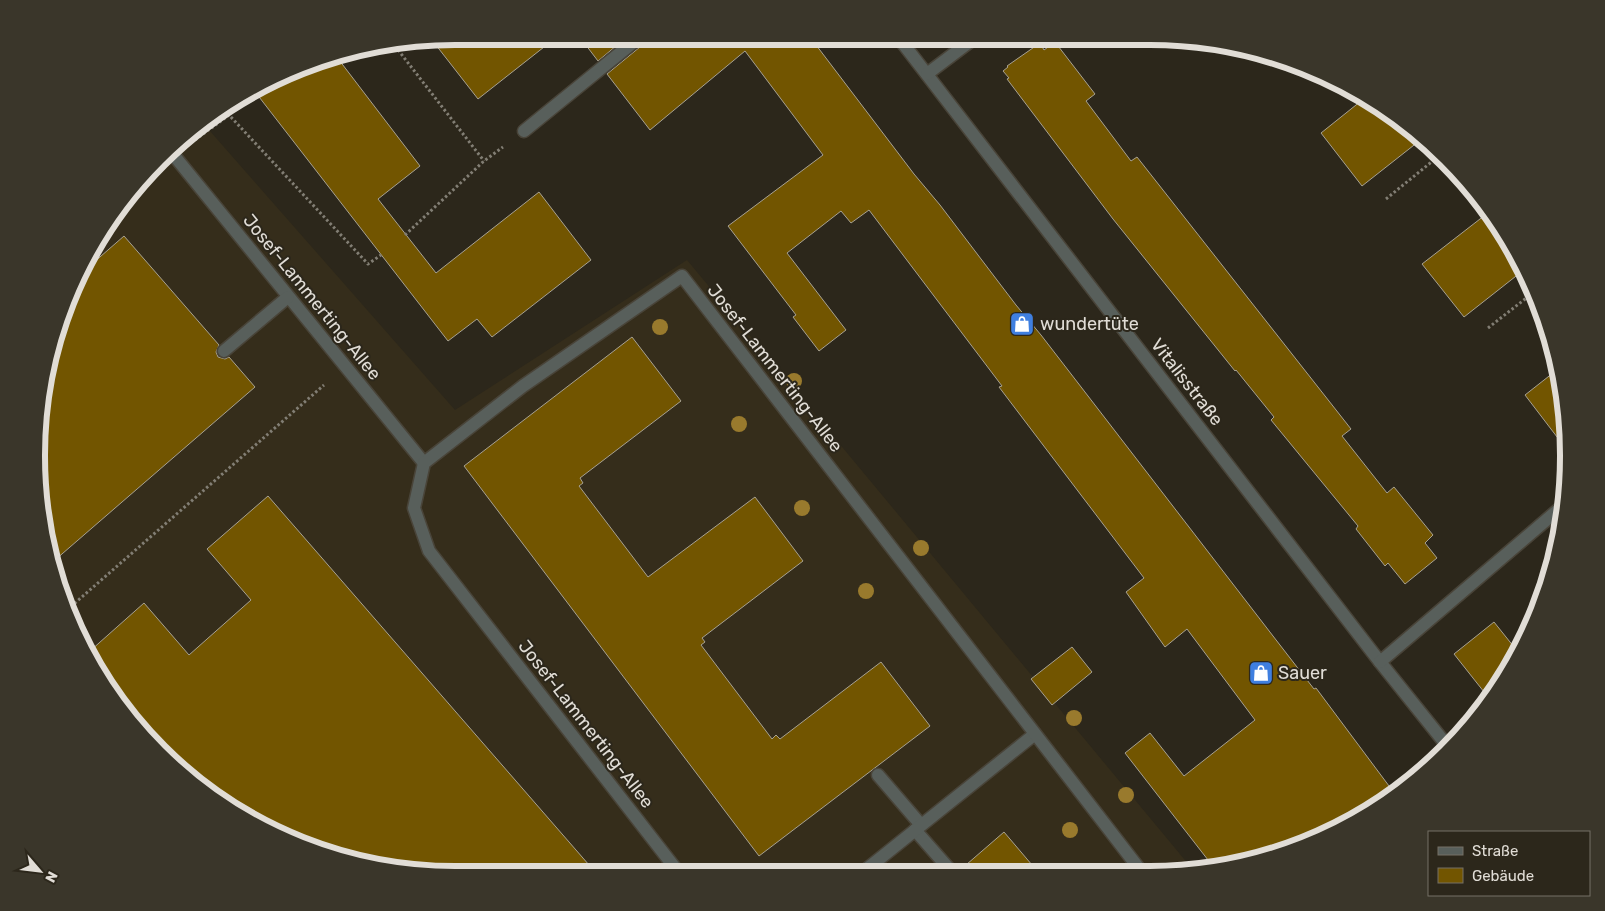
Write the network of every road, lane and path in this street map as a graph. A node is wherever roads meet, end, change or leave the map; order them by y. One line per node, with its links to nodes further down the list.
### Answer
1 (631, 45): 6 (street)
2 (904, 45): 5 (street, Vitalisstraße)
3 (965, 45): 5 (street)
4 (398, 50): 10 (path)
5 (927, 74): 22 (street, Vitalisstraße)
6 (524, 131): 10 (path)
7 (198, 137): 13 (path)
8 (175, 156): 15 (street, Josef-Lammerting-Allee)
9 (1435, 160): 11 (path)
10 (484, 161): 12 (path)
11 (1386, 199)
12 (405, 235)
13 (381, 255)
14 (1528, 296): 16 (path)
15 (288, 297): 17 (street); 18 (street, Josef-Lammerting-Allee)
16 (1488, 328)
17 (224, 351)
18 (346, 366): 19 (street, Josef-Lammerting-Allee); 21 (path)
19 (424, 463): 23 (street, Josef-Lammerting-Allee); 27 (street, Josef-Lammerting-Allee)
20 (1556, 512): 22 (street)
21 (73, 605)
22 (1380, 662): 24 (street, Vitalisstraße)
23 (1035, 734): 26 (street); 30 (street, Josef-Lammerting-Allee)
24 (1444, 742)
25 (878, 775): 26 (street)
26 (918, 828): 28 (street); 29 (street)
27 (674, 866)
28 (870, 866)
29 (947, 866)
30 (1136, 866)

